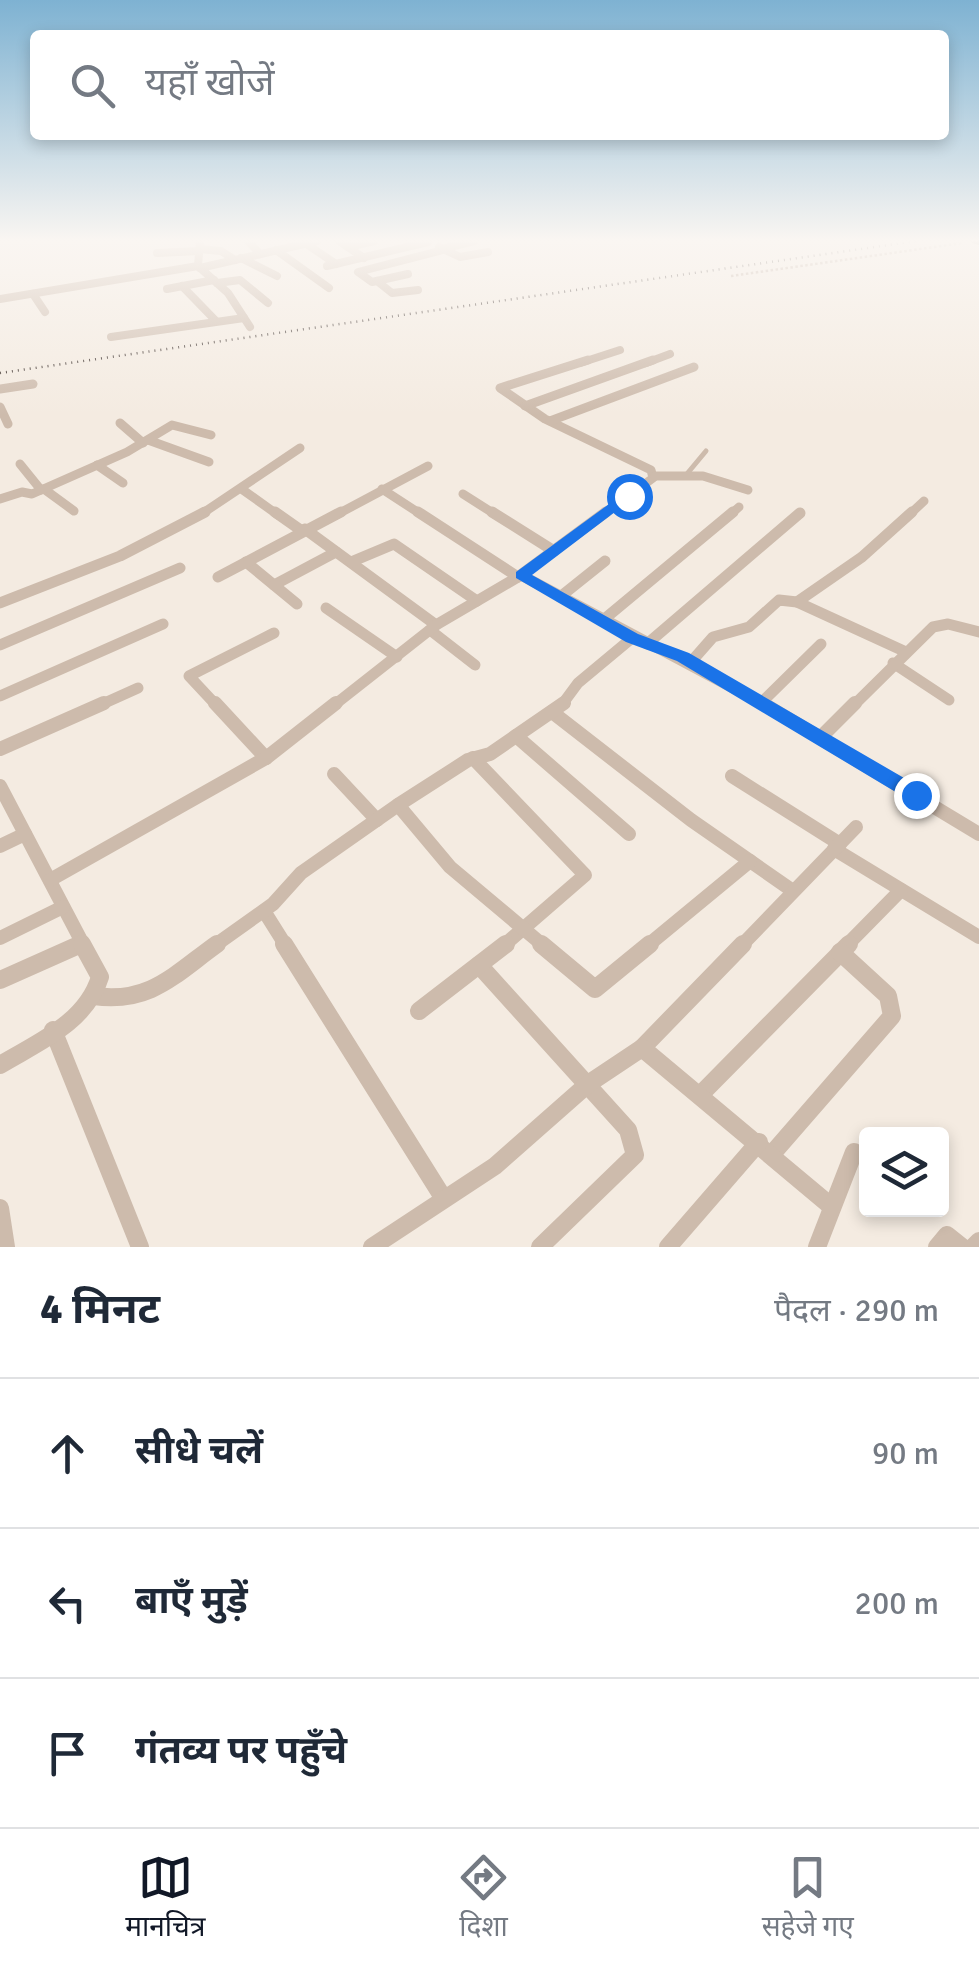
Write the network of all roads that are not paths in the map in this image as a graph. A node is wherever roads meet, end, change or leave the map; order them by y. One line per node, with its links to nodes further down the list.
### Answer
1 (36, 299): 6 (street)
2 (195, 299): 8 (street)
3 (229, 299): 7 (street)
4 (263, 299): 5 (street)
5 (268, 303)
6 (45, 312)
7 (244, 318): 8 (street); 9 (street)
8 (216, 321): 10 (street)
9 (250, 327)
10 (111, 338)
11 (620, 350): 17 (street)
12 (670, 354): 17 (street)
13 (694, 367): 18 (street)
14 (34, 384): 15 (street)
15 (0, 389)
16 (0, 406): 20 (street)
17 (525, 406): 18 (street)
18 (550, 421): 30 (street)
19 (120, 423): 22 (street)
20 (8, 424)
21 (211, 435): 22 (street)
22 (146, 441): 25 (street); 27 (street)
23 (300, 448): 33 (street)
24 (706, 451): 29 (lane)
25 (209, 462)
26 (20, 464): 32 (street)
27 (97, 465): 31 (street); 32 (street)
28 (428, 466): 34 (street)
29 (686, 475): 30 (street); 35 (street)
30 (655, 476): 43 (street)
31 (123, 482)
32 (42, 490): 37 (street); 40 (street)
33 (243, 490): 42 (street); 55 (street)
34 (382, 490): 42 (street); 49 (street)
35 (748, 490)
36 (463, 494): 43 (street)
37 (0, 498)
38 (924, 501): 54 (street)
39 (739, 507): 58 (street)
40 (74, 511)
41 (800, 513): 63 (street)
42 (303, 530): 44 (street); 46 (street)
43 (554, 551): 49 (street)
44 (336, 552): 47 (street); 51 (street)
45 (605, 561): 52 (street)
46 (246, 562): 50 (street); 51 (street)
47 (350, 562): 53 (street); 60 (street)
48 (180, 568): 65 (street)
49 (520, 576): 52 (street); 53 (street)
50 (218, 577)
51 (274, 585): 56 (street)
52 (560, 597): 58 (street)
53 (477, 601): 60 (street)
54 (797, 602): 66 (street); 68 (street)
55 (0, 603)
56 (297, 604)
57 (326, 608): 67 (street)
58 (602, 621): 63 (street)
59 (164, 624): 72 (street)
60 (433, 628): 67 (street); 70 (street)
61 (979, 632): 66 (street)
62 (274, 633): 79 (street)
63 (640, 641): 68 (street); 75 (street)
64 (821, 644): 74 (street)
65 (0, 645)
66 (906, 652): 69 (street)
67 (397, 658): 79 (street)
68 (690, 662): 74 (street)
69 (893, 664): 73 (street); 77 (street)
70 (475, 665)
71 (138, 688): 78 (street)
72 (0, 696)
73 (949, 700)
74 (762, 702): 77 (street)
75 (552, 712): 76 (street); 92 (street)
76 (516, 736): 80 (street); 88 (street)
77 (822, 736): 89 (street)
78 (0, 749)
79 (266, 758): 93 (street)
80 (472, 758): 84 (street); 98 (street)
81 (334, 774): 85 (street)
82 (732, 776): 91 (street)
83 (0, 786): 87 (street)
84 (398, 805): 85 (street); 98 (street)
85 (377, 820): 97 (street)
86 (856, 827): 91 (street)
87 (25, 834): 90 (street); 93 (street)
88 (629, 834)
89 (979, 834)
90 (0, 846)
91 (837, 847): 94 (street); 95 (street)
92 (750, 861): 95 (street); 98 (street)
93 (50, 880): 96 (street)
94 (901, 890): 99 (street); 102 (street)
95 (793, 891): 108 (street)
96 (64, 907): 100 (street); 101 (street)
97 (264, 910): 105 (street); 114 (street)
98 (524, 930): 103 (street)
99 (979, 937)
100 (0, 938)
101 (82, 943): 104 (street); 105 (street)
102 (840, 952): 111 (street); 112 (street)
103 (479, 965): 106 (street); 110 (street)
104 (0, 980)
105 (94, 996): 107 (street)
106 (419, 1011)
107 (53, 1030): 109 (street); 119 (street)
108 (642, 1048): 110 (street); 111 (street)
109 (0, 1066)
110 (588, 1084): 114 (street); 121 (street)
111 (701, 1094): 112 (street)
112 (765, 1148): 116 (street); 122 (street)
113 (854, 1152): 116 (street)
114 (444, 1200): 120 (street)
115 (0, 1208): 118 (street)
116 (832, 1208): 123 (street)
117 (979, 1241): 126 (street)
118 (6, 1247)
119 (140, 1247)
120 (372, 1247)
121 (540, 1247)
122 (668, 1247)
123 (818, 1247)
124 (937, 1247): 125 (street)
125 (962, 1247)
126 (972, 1247)

